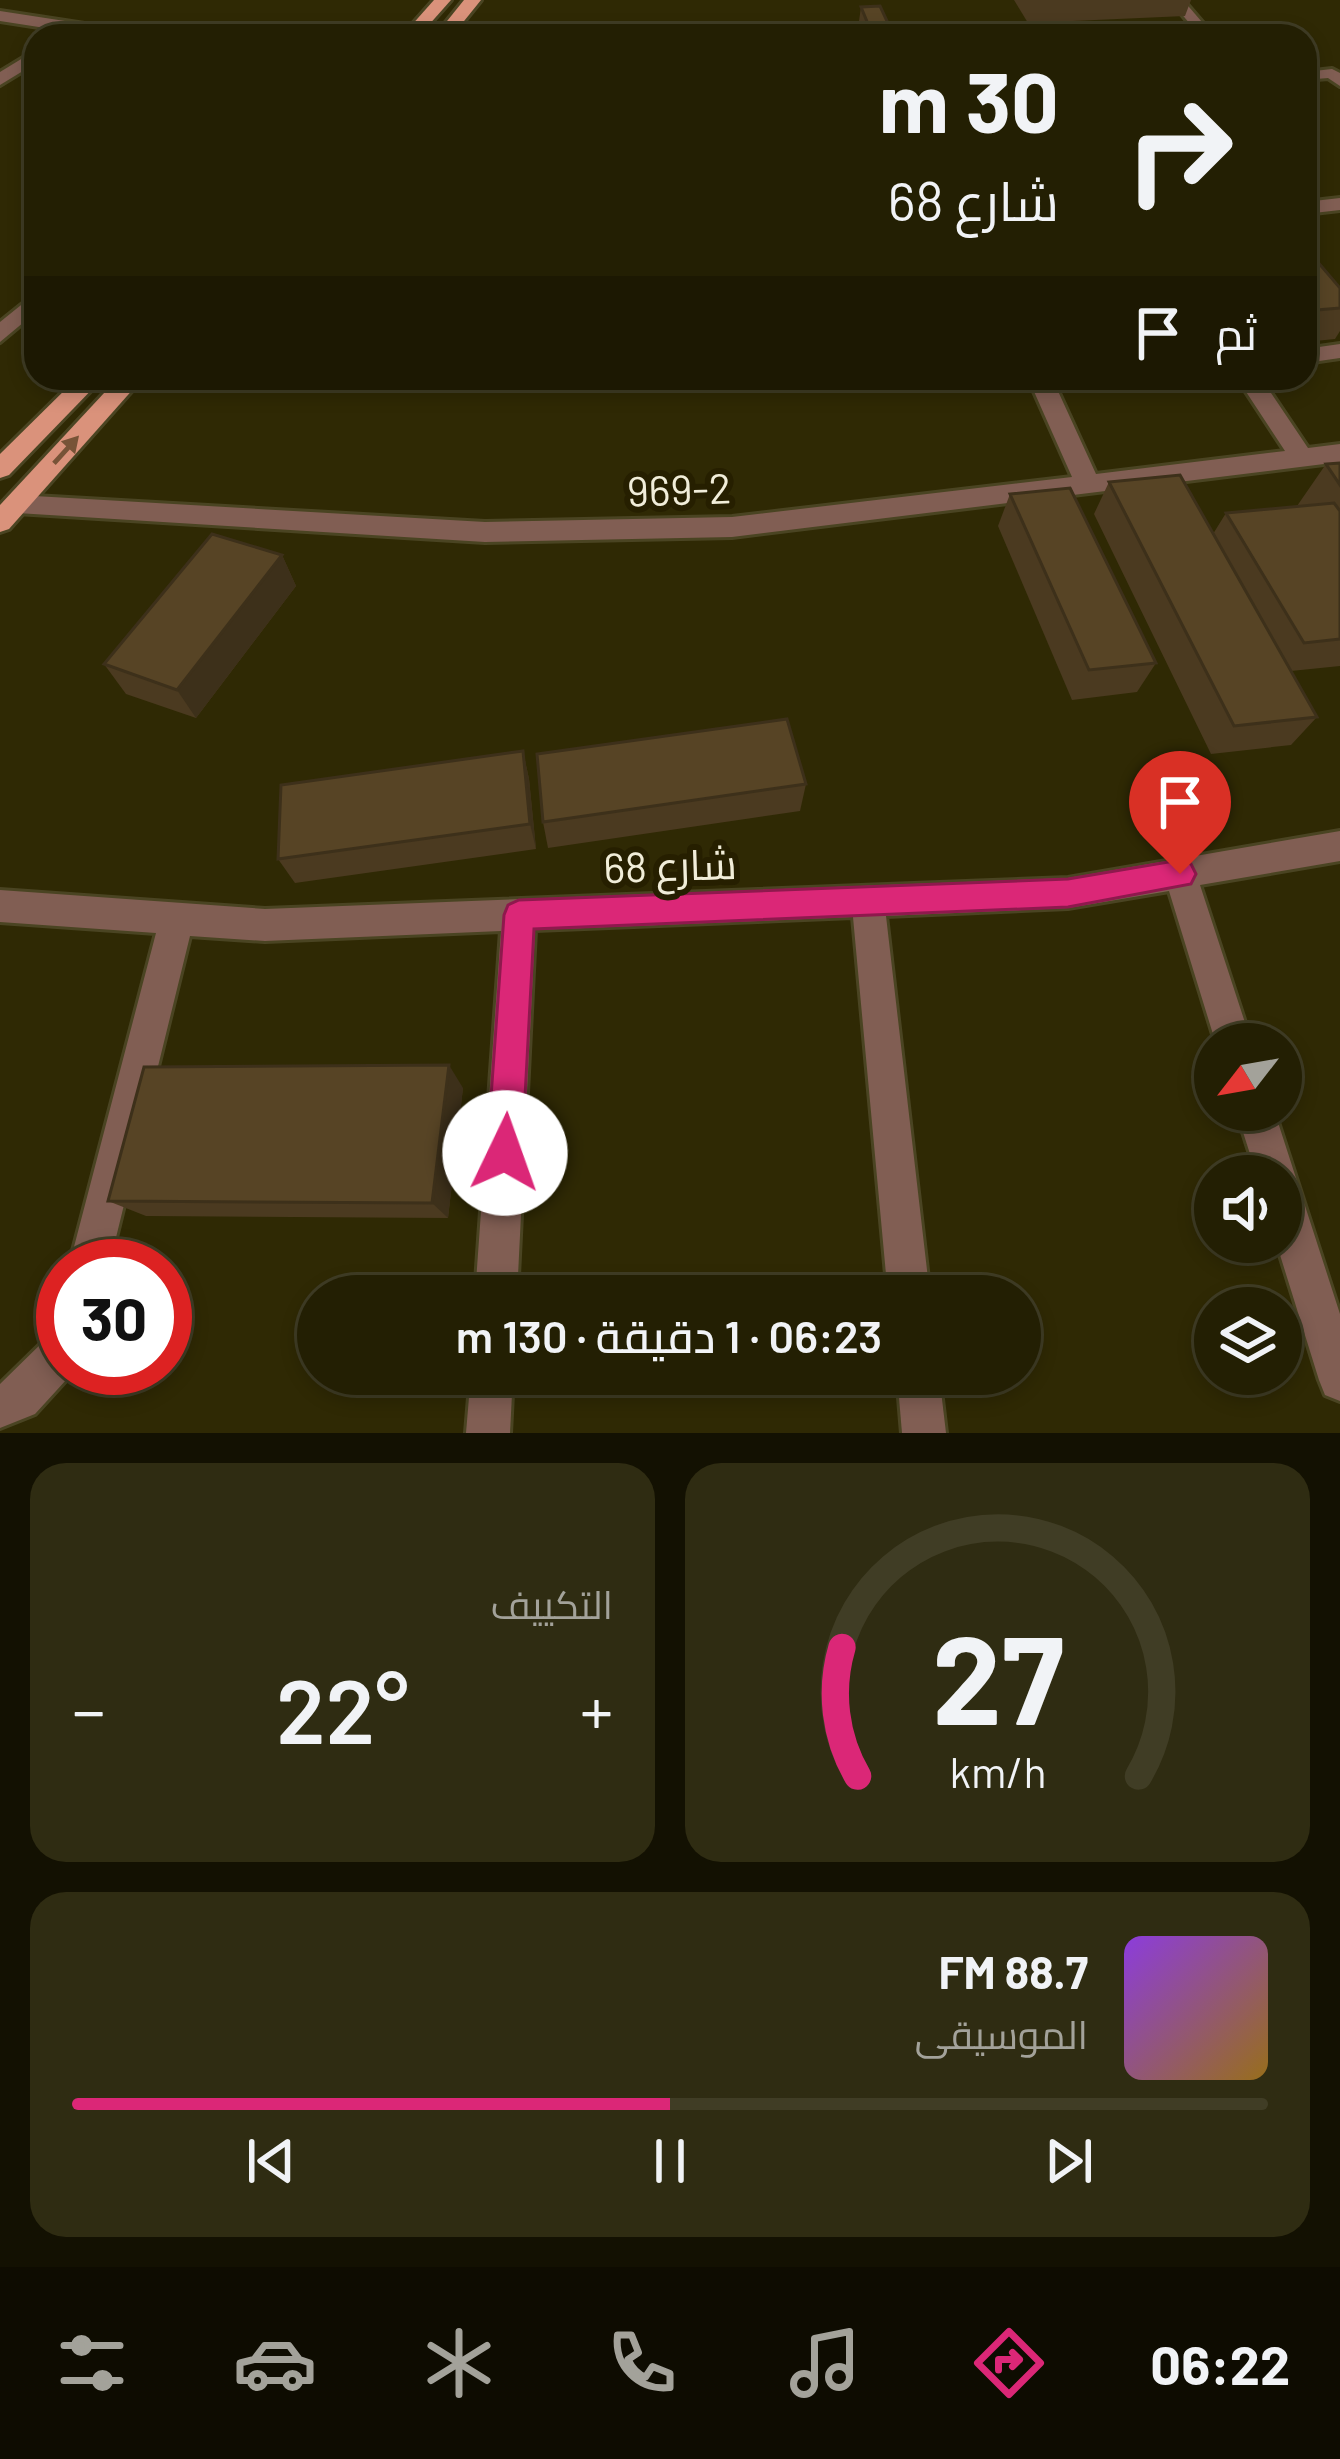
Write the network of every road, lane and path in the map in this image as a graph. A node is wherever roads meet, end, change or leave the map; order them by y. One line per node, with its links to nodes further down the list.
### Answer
1 (443, 0): 6 (main road)
2 (473, 0): 7 (main road)
3 (1176, 0): 8 (lane)
4 (0, 16): 5 (street)
5 (36, 24)
6 (421, 24)
7 (453, 24)
8 (1197, 24)
9 (24, 312): 10 (street)
10 (0, 335)
11 (79, 390): 17 (main road)
12 (120, 390): 19 (main road, one-way to 12)
13 (1045, 390): 18 (street)
14 (1257, 390): 16 (street)
15 (1340, 453): 16 (street, 969-2)
16 (1302, 458): 18 (street, 969-2)
17 (0, 469)
18 (1088, 484): 19 (street, 969-2)
19 (9, 513)
20 (1340, 846): 21 (street, شارع 68)
21 (1180, 874): 22 (street, شارع 68); 26 (street)
22 (868, 901): 24 (street, شارع 68); 30 (street)
23 (0, 906): 25 (street, شارع 68)
24 (519, 915): 25 (street, شارع 68); 29 (street)
25 (178, 919): 27 (street)
26 (1227, 1023)
27 (95, 1239)
28 (1302, 1260): 31 (street)
29 (497, 1275)
30 (907, 1275)
31 (1340, 1380)
32 (36, 1382): 35 (street)
33 (491, 1395): 36 (street)
34 (919, 1395): 37 (street)
35 (0, 1406)
36 (488, 1433)
37 (924, 1433)

